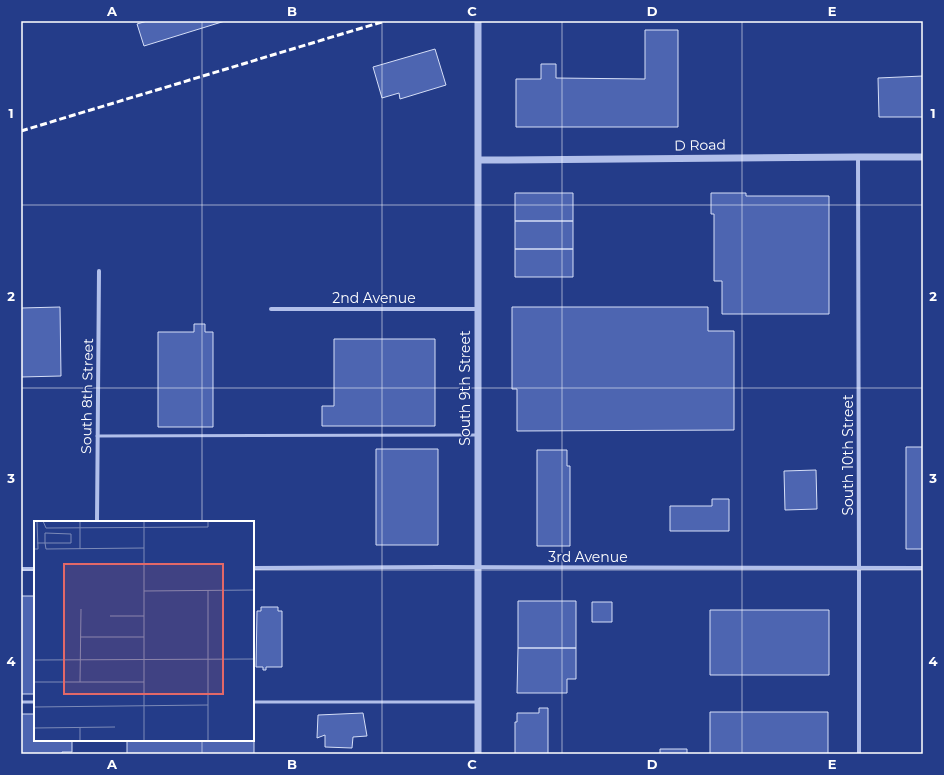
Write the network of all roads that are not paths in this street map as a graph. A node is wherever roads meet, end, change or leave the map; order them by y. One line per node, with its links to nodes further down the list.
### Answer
1 (478, 21): 4 (street, South 9th Street)
2 (858, 157): 3 (street, D Road); 4 (street, D Road); 13 (street, South 10th Street)
3 (923, 157)
4 (478, 160): 7 (street, South 9th Street)
5 (99, 271): 9 (street, South 8th Street)
6 (271, 309): 7 (street, 2nd Avenue)
7 (478, 309): 8 (street, South 9th Street)
8 (478, 435): 9 (lane); 11 (street, South 9th Street)
9 (97, 436): 10 (street, South 8th Street)
10 (97, 521)
11 (478, 567): 12 (street, 3rd Avenue); 13 (street, 3rd Avenue); 20 (street, South 9th Street)
12 (254, 568)
13 (859, 568): 14 (street, 3rd Avenue); 22 (street, South 10th Street)
14 (923, 568)
15 (21, 569): 16 (street)
16 (34, 569)
17 (21, 702): 18 (lane)
18 (34, 702)
19 (254, 702): 20 (lane)
20 (478, 702): 21 (street, South 9th Street)
21 (478, 754)
22 (858, 754)

